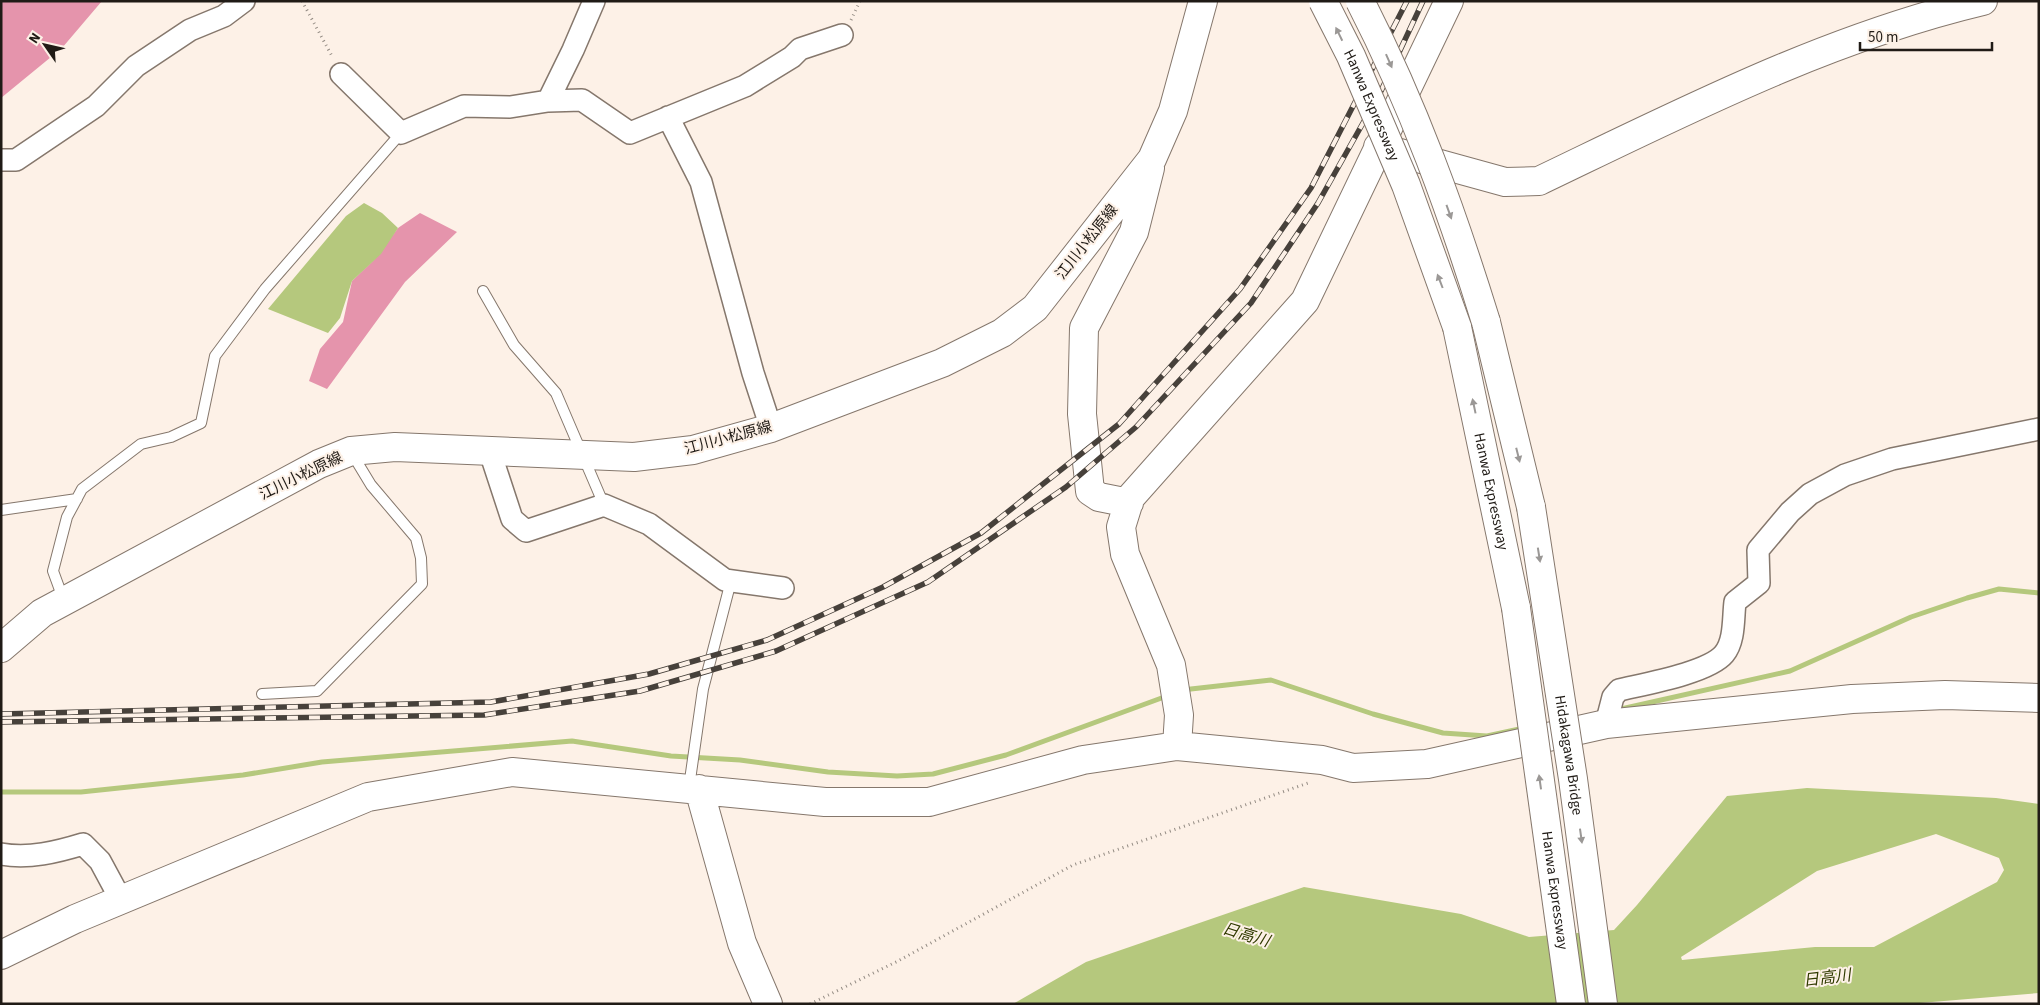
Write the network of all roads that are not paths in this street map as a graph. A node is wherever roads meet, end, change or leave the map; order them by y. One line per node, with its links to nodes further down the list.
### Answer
1 (244, 1): 15 (street)
2 (594, 1): 10 (street)
3 (1203, 1): 14 (main road, 江川小松原線)
4 (1324, 1): 39 (main road, Hanwa Expressway, one-way to 4, bridge)
5 (1360, 1): 40 (main road, Hidakagawa Bridge, one-way to 40, bridge)
6 (1449, 1): 13 (main road)
7 (1983, 1): 13 (main road)
8 (842, 35): 11 (street)
9 (341, 74): 12 (street)
10 (548, 101): 11 (street); 12 (street)
11 (668, 117): 17 (street)
12 (401, 133): 22 (lane)
13 (1378, 147): 23 (main road)
14 (1152, 159): 17 (main road, 江川小松原線); 23 (main road)
15 (1, 160)
16 (483, 291): 21 (lane)
17 (771, 428): 21 (main road, 江川小松原線)
18 (2039, 429): 32 (street)
19 (350, 452): 20 (main road, 江川小松原線); 28 (main road, 江川小松原線); 30 (lane)
20 (490, 452): 21 (main road, 江川小松原線); 24 (street)
21 (583, 456): 24 (lane)
22 (77, 498): 25 (lane); 28 (lane)
23 (1129, 503): 33 (main road)
24 (604, 505): 26 (street)
25 (1, 510)
26 (731, 581): 27 (street); 34 (lane)
27 (783, 588)
28 (64, 603): 29 (main road, 江川小松原線)
29 (1, 648)
30 (262, 694)
31 (2039, 698): 32 (main road)
32 (1606, 724): 33 (main road)
33 (1176, 746): 34 (main road)
34 (694, 788): 36 (main road); 38 (main road)
35 (1, 854): 36 (street)
36 (121, 900): 37 (main road)
37 (1, 955)
38 (768, 1004)
39 (1571, 1004)
40 (1603, 1004)

